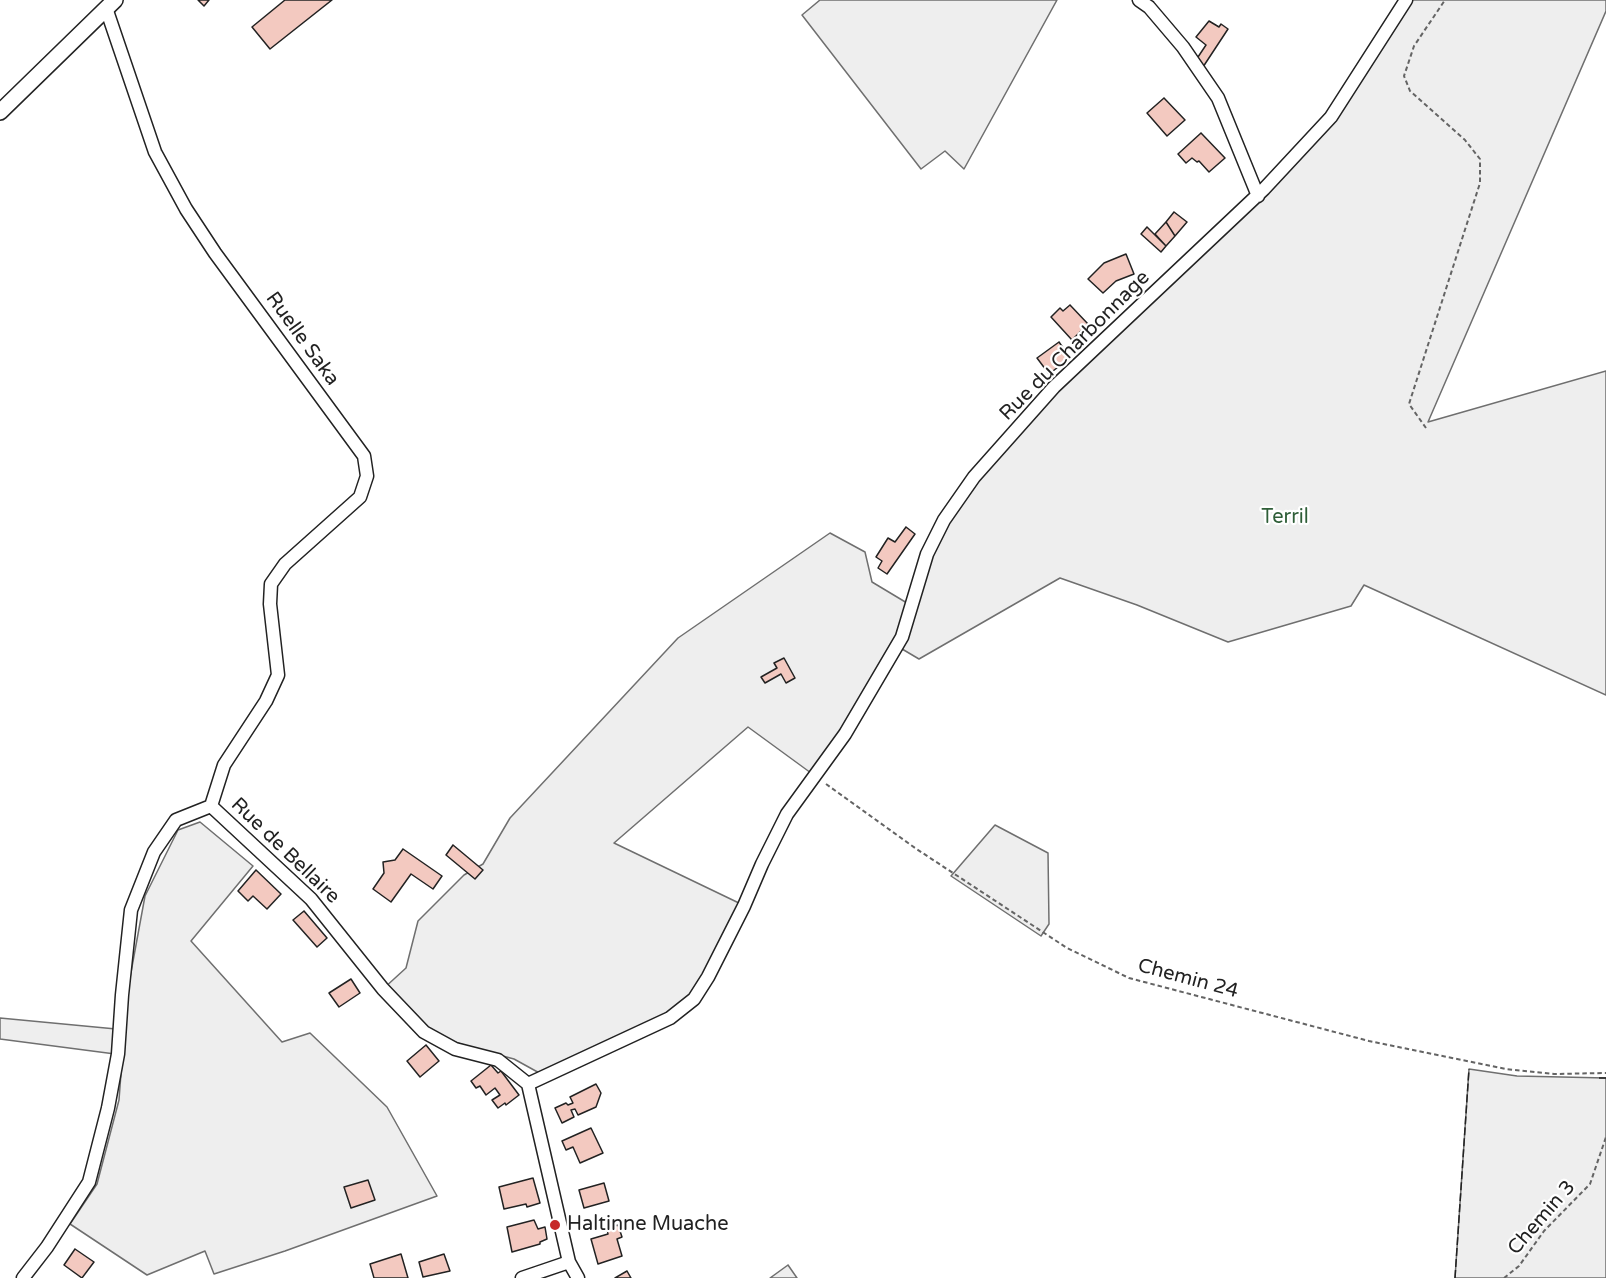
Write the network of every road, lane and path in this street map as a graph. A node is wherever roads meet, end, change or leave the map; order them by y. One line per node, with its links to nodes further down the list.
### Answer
1 (1139, 0): 6 (street)
2 (1406, 0): 6 (street, Rue du Charbonnage)
3 (1445, 0): 7 (path)
4 (110, 4): 5 (street); 9 (street, Ruelle Saka)
5 (0, 112)
6 (1258, 196): 8 (street, Rue du Charbonnage)
7 (1426, 428)
8 (815, 776): 10 (path, Chemin 24); 11 (street, Rue du Charbonnage)
9 (211, 806): 11 (street, Rue de Bellaire); 14 (street, Rue de Bellaire)
10 (1606, 1072)
11 (528, 1084): 13 (street)
12 (1606, 1137): 17 (path, Chemin 3)
13 (569, 1262): 15 (street); 16 (street)
14 (22, 1278)
15 (522, 1278)
16 (578, 1278)
17 (1504, 1278)

